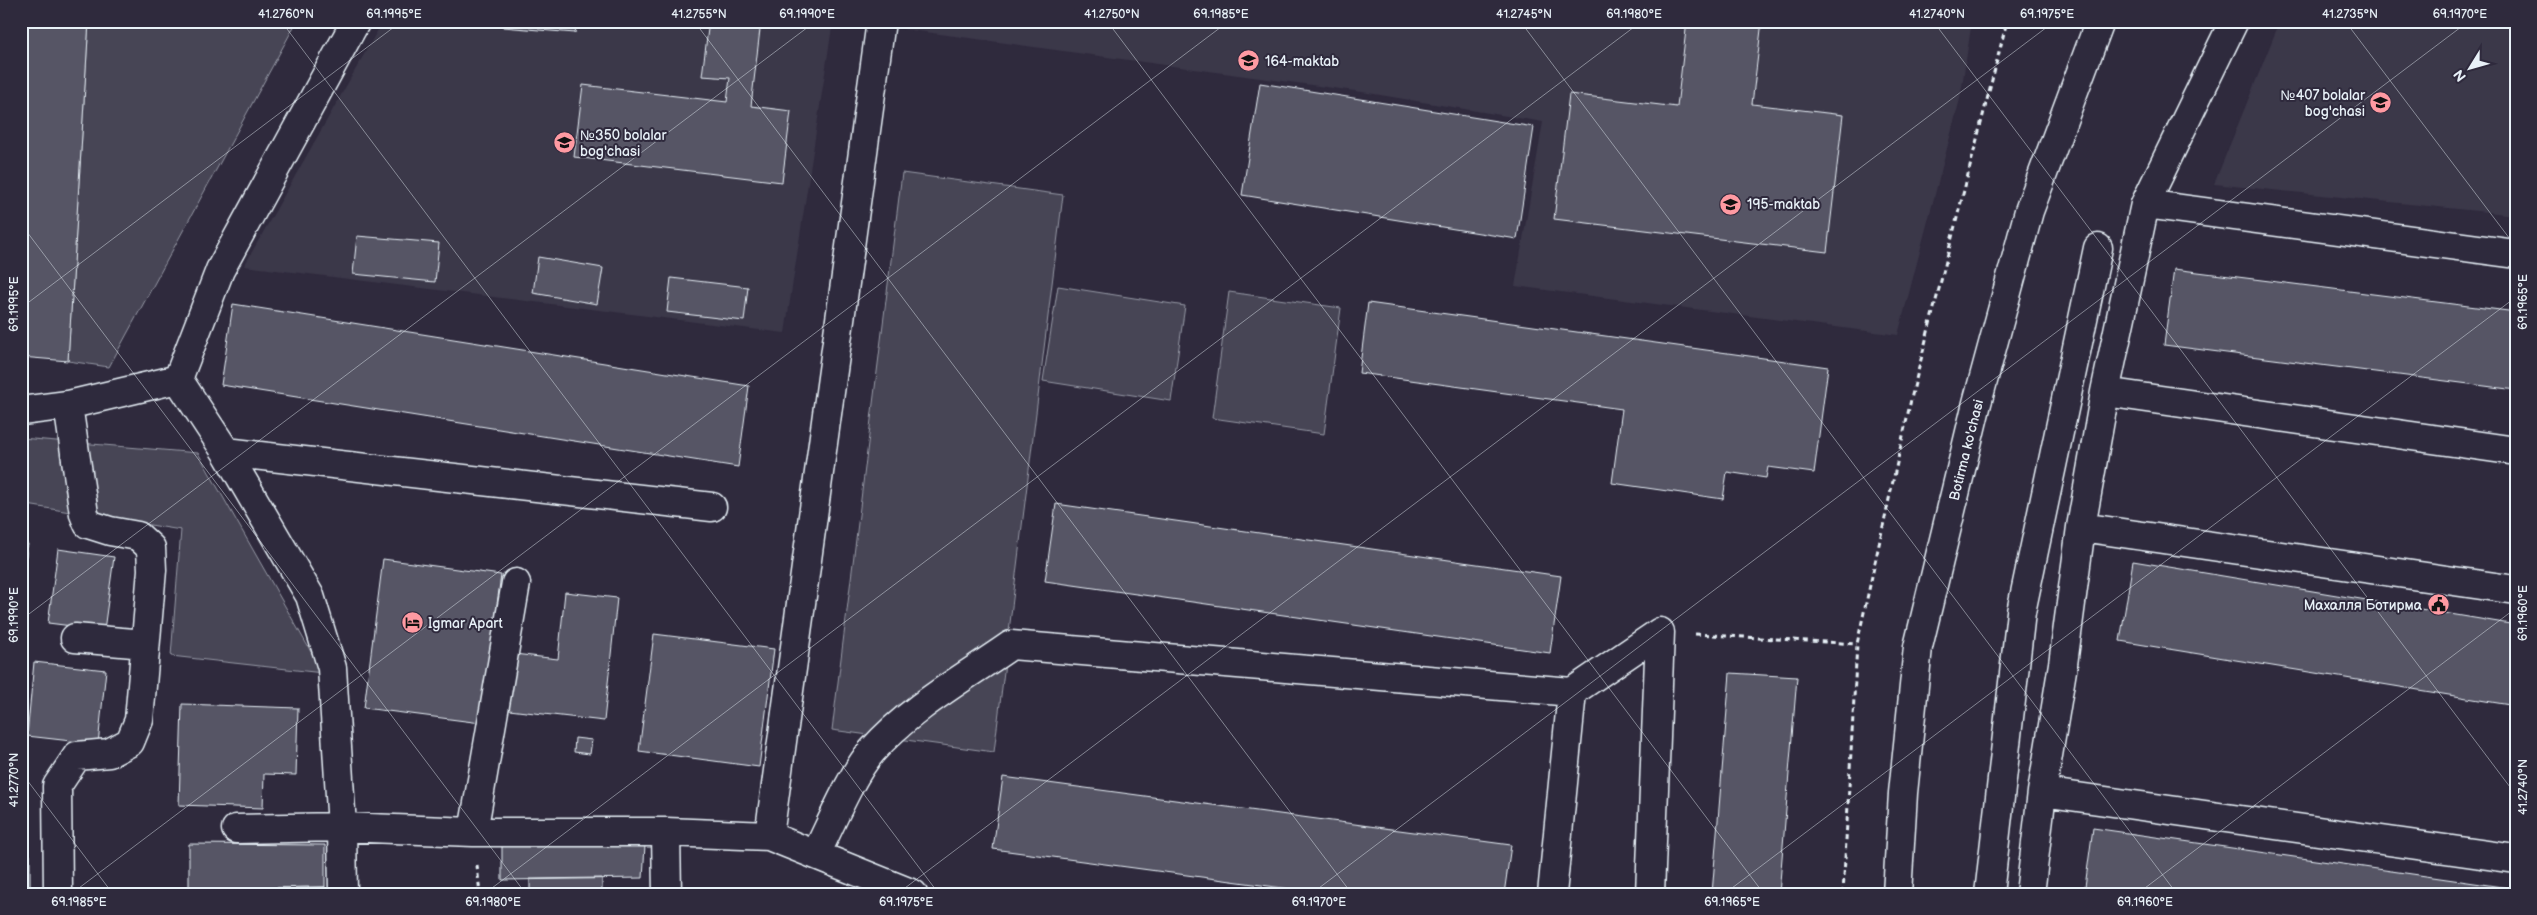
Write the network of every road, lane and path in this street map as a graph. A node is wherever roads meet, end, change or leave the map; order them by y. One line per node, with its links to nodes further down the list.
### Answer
1 (356, 21): 9 (street)
2 (881, 21): 29 (street)
3 (2007, 21): 22 (path)
4 (2100, 21): 39 (street, Botirma ko'chasi)
5 (2234, 21): 6 (street)
6 (2145, 204): 8 (street); 10 (street)
7 (2098, 248): 40 (street)
8 (2516, 254)
9 (178, 379): 11 (street); 14 (street)
10 (2106, 392): 13 (street); 16 (street)
11 (68, 405): 12 (street); 21 (street)
12 (21, 411)
13 (2516, 451)
14 (226, 452): 15 (street); 25 (street)
15 (712, 507)
16 (2081, 527): 18 (street); 24 (street)
17 (516, 582): 27 (street)
18 (2516, 590)
19 (1660, 632): 22 (path); 23 (street); 37 (street)
20 (75, 638): 21 (street)
21 (145, 644): 32 (street)
22 (1857, 644): 38 (path)
23 (1572, 692): 30 (street); 36 (street)
24 (2042, 792): 31 (street); 41 (street)
25 (342, 827): 26 (street); 27 (street); 33 (street)
26 (236, 829)
27 (473, 832): 28 (street)
28 (666, 832): 29 (street); 34 (street)
29 (769, 836): 30 (street)
30 (816, 854): 35 (street)
31 (2516, 859)
32 (58, 894)
33 (343, 894)
34 (667, 894)
35 (912, 894)
36 (1552, 894)
37 (1650, 894)
38 (1843, 894)
39 (1898, 894)
40 (1989, 894)
41 (2030, 894)

